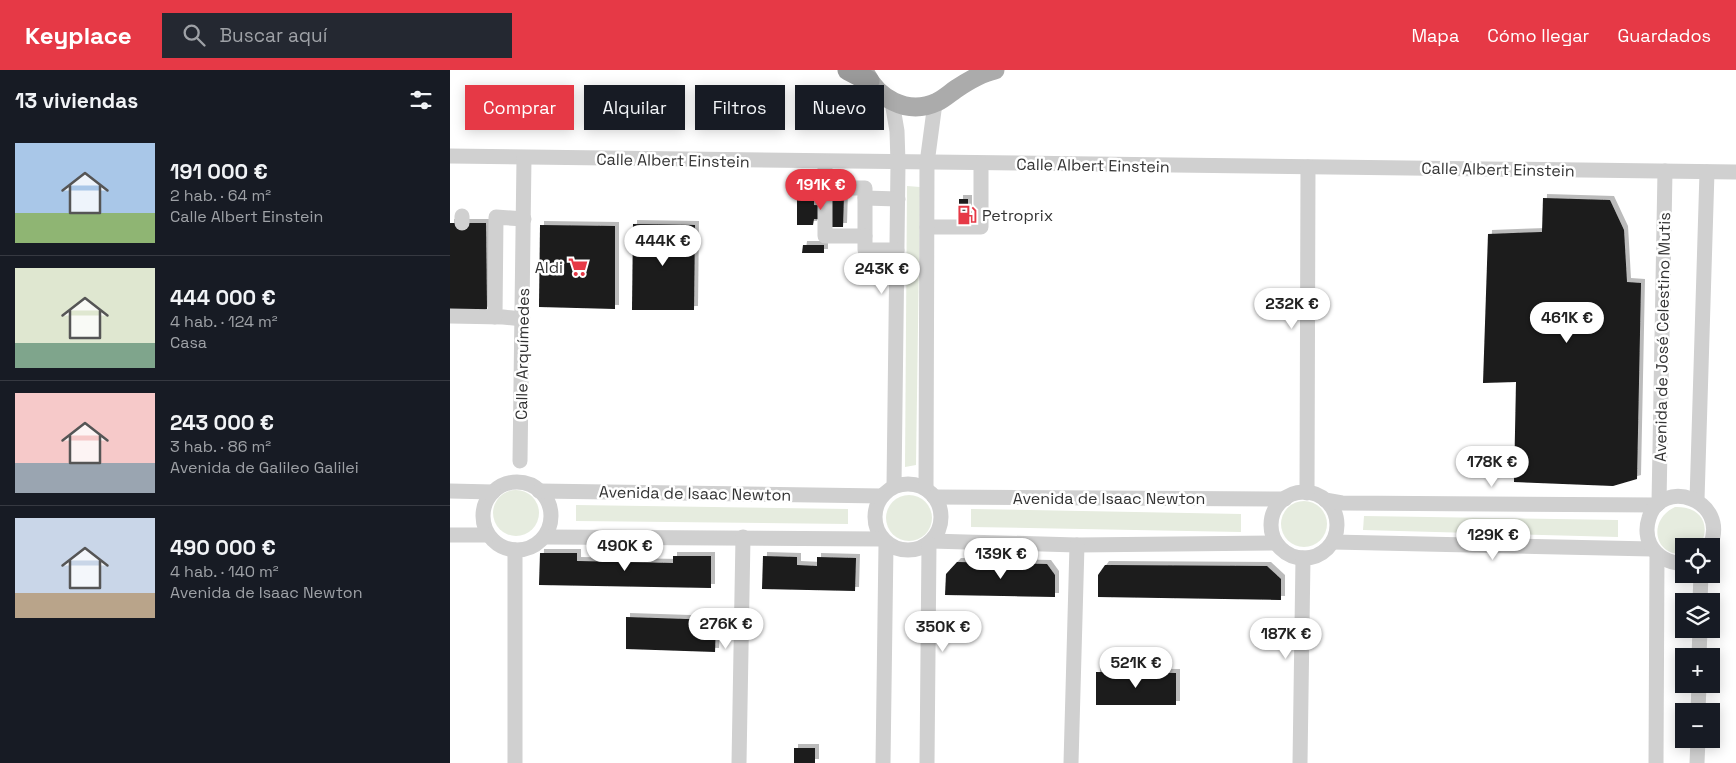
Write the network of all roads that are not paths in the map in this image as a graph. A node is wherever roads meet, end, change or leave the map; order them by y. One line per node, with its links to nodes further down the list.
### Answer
1 (848, 70): 4 (highway)
2 (966, 70): 5 (main road)
3 (995, 70): 5 (main road)
4 (867, 75): 6 (main road)
5 (955, 89): 7 (main road)
6 (892, 102): 7 (main road); 11 (street)
7 (935, 103): 12 (street)
8 (450, 156): 9 (street, Calle Albert Einstein)
9 (524, 158): 10 (street, Calle Albert Einstein); 21 (street, Calle Arquímedes)
10 (825, 162): 11 (street, Calle Albert Einstein); 18 (street)
11 (898, 163): 12 (street, Calle Albert Einstein); 20 (street)
12 (927, 163): 13 (street, Calle Albert Einstein); 22 (street)
13 (981, 164): 14 (street, Calle Albert Einstein); 22 (street)
14 (1308, 167): 15 (street, Calle Albert Einstein); 35 (street)
15 (1665, 171): 16 (street, Calle Albert Einstein); 40 (street, Avenida de José Celestino Mutis)
16 (1707, 172): 17 (street, Calle Albert Einstein); 39 (street)
17 (1736, 172)
18 (825, 188): 19 (street); 23 (street)
19 (865, 198): 20 (street); 23 (street)
20 (898, 199): 24 (street)
21 (524, 219): 26 (street); 27 (street, Calle Arquímedes)
22 (927, 226): 34 (street)
23 (865, 236): 24 (street)
24 (897, 250): 30 (street)
25 (450, 316): 26 (street)
26 (495, 317): 27 (street)
27 (523, 319): 28 (street, Calle Arquímedes)
28 (520, 461): 29 (street, Calle Arquímedes); 31 (street, Calle Arquímedes)
29 (508, 484): 31 (street); 33 (street)
30 (894, 486): 34 (street); 36 (street)
31 (534, 488): 36 (street, Avenida de Isaac Newton); 43 (street)
32 (450, 491): 33 (street)
33 (493, 492): 42 (street)
34 (930, 493): 37 (street, Avenida de Isaac Newton); 47 (street)
35 (1307, 493): 37 (street); 38 (street)
36 (882, 496): 46 (street)
37 (1285, 499): 49 (street)
38 (1325, 500): 40 (street); 48 (street)
39 (1696, 500): 40 (street); 45 (street)
40 (1658, 504): 52 (street)
41 (450, 535): 42 (street)
42 (488, 535): 51 (street)
43 (544, 537): 44 (street); 51 (street)
44 (743, 537): 46 (street); 57 (street)
45 (1713, 538)
46 (884, 541): 47 (street); 58 (street)
47 (930, 542): 50 (street); 59 (street)
48 (1333, 542): 52 (street); 53 (street)
49 (1276, 543): 50 (street); 53 (street)
50 (1077, 545): 60 (street)
51 (515, 550): 56 (street)
52 (1655, 552): 54 (street); 62 (street)
53 (1303, 558): 61 (street)
54 (1675, 563)
55 (1698, 748): 63 (street)
56 (515, 763)
57 (739, 763)
58 (883, 763)
59 (927, 763)
60 (1072, 763)
61 (1300, 763)
62 (1656, 763)
63 (1698, 763)

